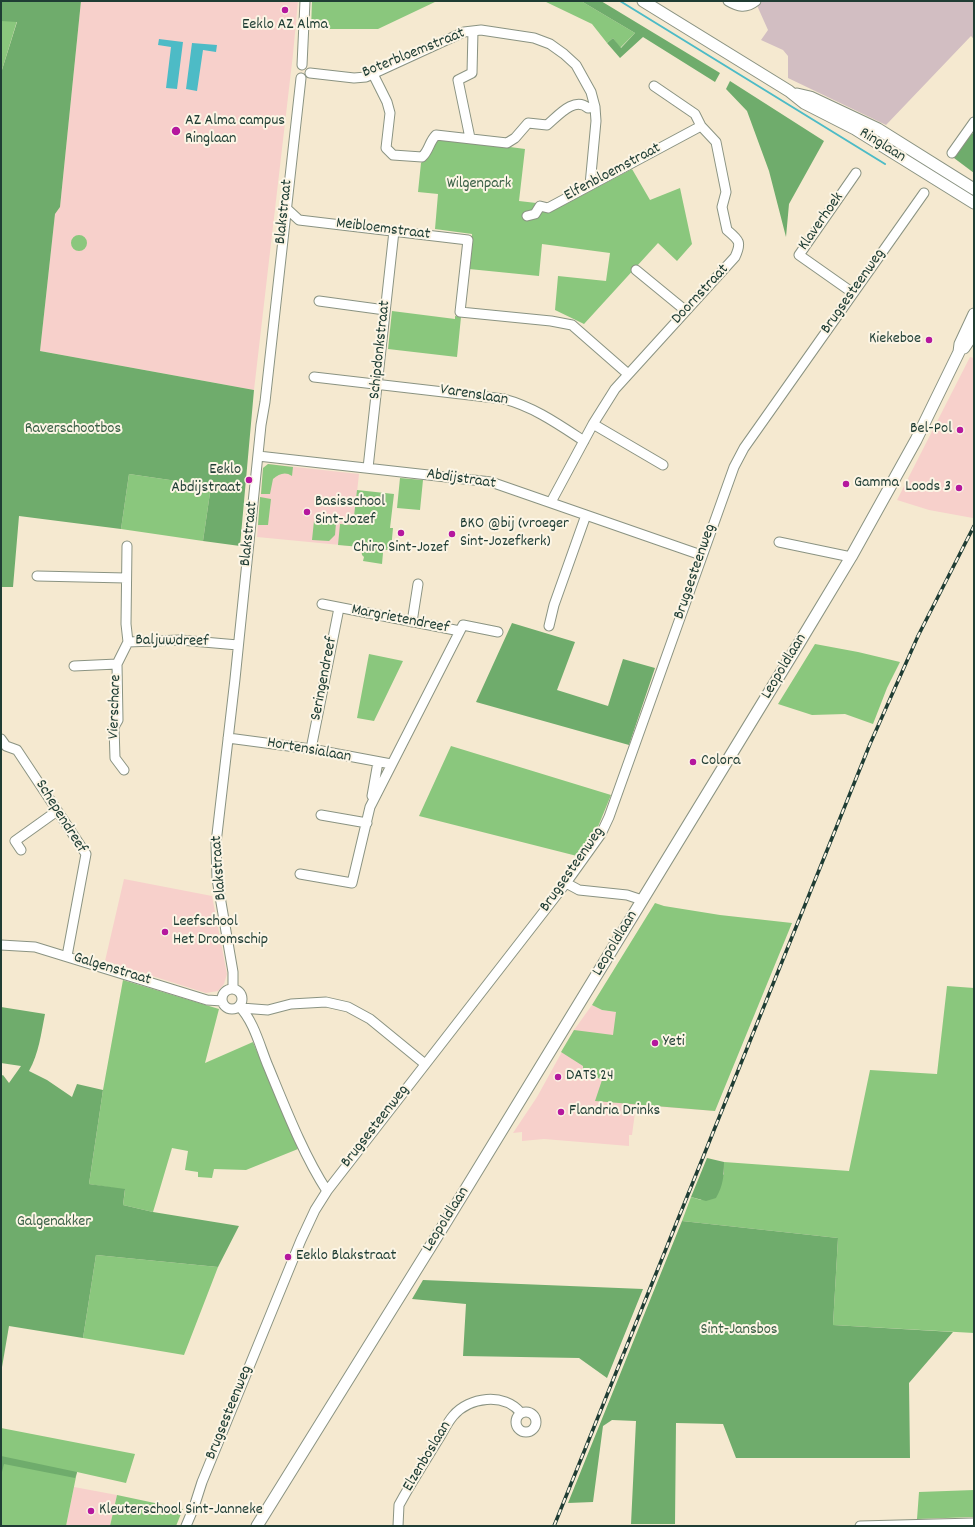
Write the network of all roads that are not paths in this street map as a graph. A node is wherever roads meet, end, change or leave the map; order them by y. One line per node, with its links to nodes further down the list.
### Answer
1 (305, 1): 6 (street)
2 (643, 1): 11 (main road, Ringlaan)
3 (728, 1): 4 (street)
4 (756, 1)
5 (474, 30): 8 (street, Boterbloemstraat); 12 (street, Boterbloemstraat); 15 (street)
6 (302, 65): 7 (street); 9 (street)
7 (310, 73): 8 (street, Boterbloemstraat); 9 (street)
8 (373, 74): 15 (street)
9 (301, 78): 22 (street, Blakstraat)
10 (654, 86): 14 (street, Doornstraat)
11 (789, 91): 19 (main road, Ringlaan); 21 (main road, Ringlaan)
12 (595, 107): 15 (street); 18 (street, Boterbloemstraat)
13 (974, 122): 16 (street)
14 (701, 126): 18 (street, Elfenbloemstraat); 31 (street, Doornstraat)
15 (470, 138)
16 (952, 153)
17 (856, 173): 28 (street, Klaverhoek)
18 (590, 185): 23 (street, Elfenbloemstraat)
19 (973, 188)
20 (924, 193): 28 (street, Brugsesteenweg)
21 (974, 203)
22 (286, 208): 24 (street); 25 (street, Blakstraat)
23 (527, 216)
24 (299, 220): 25 (street); 26 (street, Meibloemstraat)
25 (284, 228): 40 (street, Blakstraat)
26 (394, 231): 30 (street, Schipdonkstraat); 35 (street, Meibloemstraat)
27 (636, 270): 31 (street)
28 (853, 294): 47 (street, Brugsesteenweg)
29 (319, 301): 30 (street)
30 (385, 310): 37 (street, Schipdonkstraat)
31 (686, 311): 35 (street, Doornstraat)
32 (974, 314): 34 (main road, Leopoldlaan)
33 (974, 333): 34 (main road, Leopoldlaan)
34 (959, 352): 48 (main road, Leopoldlaan)
35 (628, 374): 38 (street, Doornstraat)
36 (314, 377): 37 (street, Varenslaan)
37 (378, 383): 39 (street, Varenslaan); 42 (street, Schipdonkstraat)
38 (593, 424): 39 (street, Doornstraat); 41 (street)
39 (584, 441): 43 (street, Doornstraat)
40 (258, 456): 42 (street, Abdijstraat); 59 (street, Blakstraat)
41 (663, 465)
42 (368, 468): 43 (street, Abdijstraat)
43 (551, 502): 44 (street, Abdijstraat)
44 (586, 515): 47 (street, Abdijstraat); 55 (street)
45 (779, 542): 48 (street)
46 (127, 546): 50 (street, Baljuwdreef)
47 (701, 555): 74 (street, Brugsesteenweg)
48 (851, 557): 75 (main road, Leopoldlaan)
49 (37, 576): 50 (street)
50 (126, 578): 58 (street, Baljuwdreef)
51 (418, 584): 54 (street)
52 (322, 604): 53 (street, Margrietendreef)
53 (339, 608): 54 (street, Margrietendreef); 64 (street, Seringendreef)
54 (412, 622): 56 (street, Margrietendreef)
55 (549, 626)
56 (460, 631): 57 (street, Margrietendreef); 66 (street)
57 (498, 632)
58 (128, 642): 59 (street, Baljuwdreef); 60 (street, Vierschare)
59 (238, 645): 62 (street, Blakstraat)
60 (117, 664): 61 (street); 67 (street, Vierschare)
61 (74, 666)
62 (228, 738): 64 (street, Hortensialaan); 78 (street, Blakstraat)
63 (2, 745): 69 (street, Schependreef)
64 (311, 749): 65 (street, Hortensialaan)
65 (378, 762): 66 (street, Hortensialaan); 68 (street)
66 (391, 764): 68 (street)
67 (124, 770)
68 (370, 807): 71 (street)
69 (57, 811): 72 (street); 77 (street, Schependreef)
70 (322, 815): 71 (street)
71 (367, 823): 73 (street)
72 (21, 850)
73 (300, 874)
74 (566, 883): 75 (street); 81 (street, Brugsesteenweg)
75 (642, 900): 86 (main road, Leopoldlaan)
76 (1, 945): 77 (street, Galgenstraat)
77 (67, 956): 79 (street, Galgenstraat)
78 (233, 989): 79 (street); 80 (street)
79 (222, 1001): 80 (street)
80 (240, 1007): 81 (street); 82 (street)
81 (425, 1064): 82 (street, Brugsesteenweg)
82 (327, 1191): 85 (street, Brugsesteenweg)
83 (521, 1412): 87 (street, Elzenboslaan)
84 (974, 1523): 88 (street)
85 (186, 1526)
86 (257, 1526)
87 (398, 1526)
88 (860, 1526)

